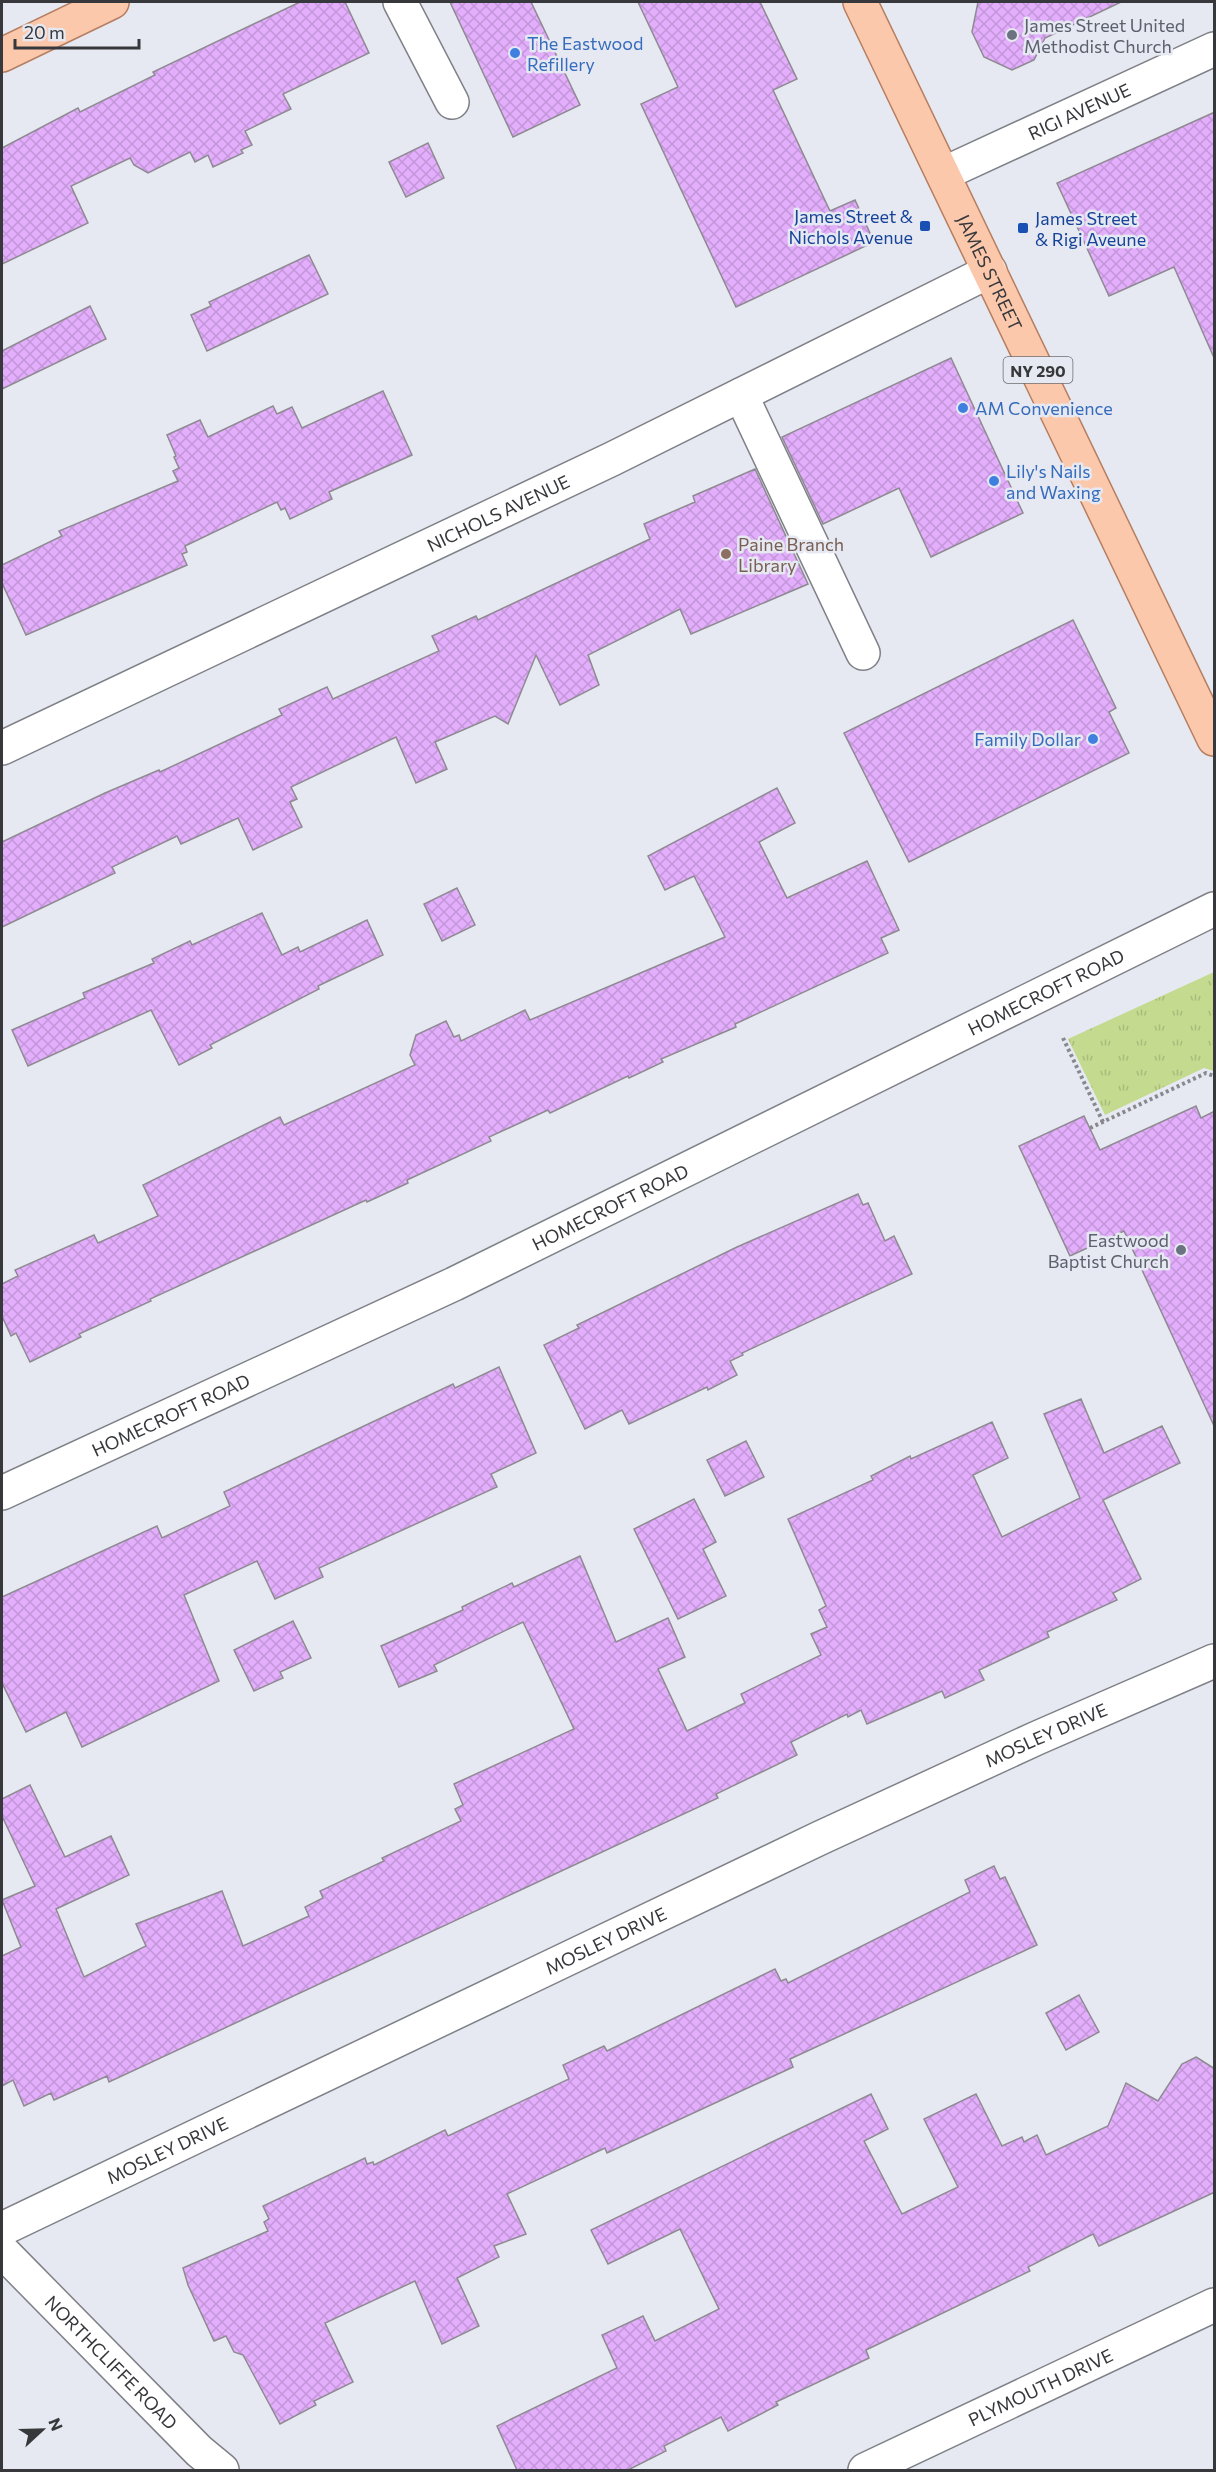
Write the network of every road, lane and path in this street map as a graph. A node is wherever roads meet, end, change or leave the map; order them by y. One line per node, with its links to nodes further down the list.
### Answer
1 (112, 2): 5 (main road)
2 (400, 2): 6 (street)
3 (860, 2): 7 (main road, JAMES STREET / NY 290)
4 (1215, 49): 7 (street, RIGI AVENUE)
5 (2, 55)
6 (452, 102)
7 (943, 174): 8 (main road, JAMES STREET / NY 290)
8 (990, 271): 9 (street, NICHOLS AVENUE); 11 (main road, JAMES STREET / NY 290)
9 (741, 395): 10 (street); 12 (street, NICHOLS AVENUE)
10 (863, 653)
11 (1215, 739)
12 (2, 748)
13 (1215, 909): 18 (street, HOMECROFT ROAD)
14 (1063, 1038): 16 (path)
15 (1215, 1076): 16 (path)
16 (1104, 1122): 17 (path)
17 (1090, 1128)
18 (2, 1493)
19 (1215, 1661): 20 (street, MOSLEY DRIVE)
20 (2, 2229)
21 (2, 2251): 23 (street, NORTHCLIFFE ROAD)
22 (1215, 2305): 24 (street, PLYMOUTH DRIVE)
23 (222, 2470)
24 (865, 2470)

